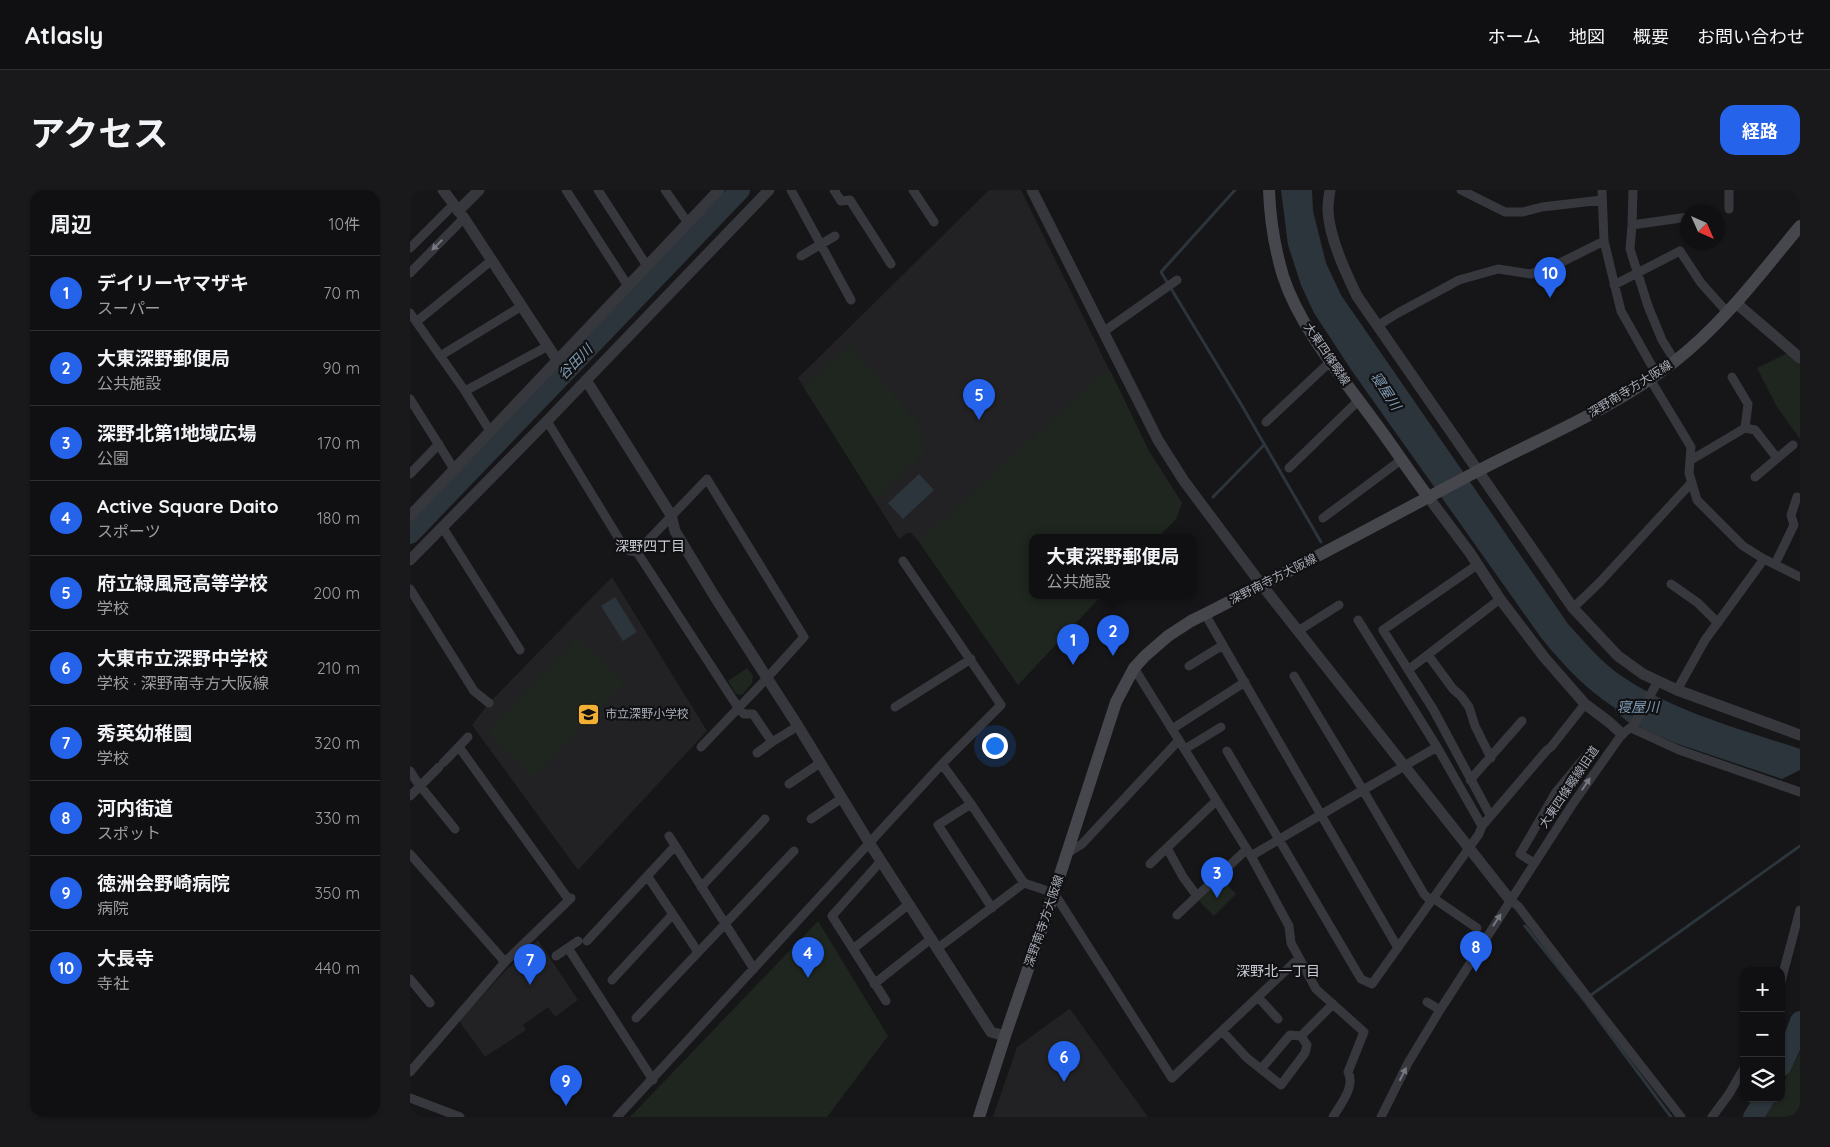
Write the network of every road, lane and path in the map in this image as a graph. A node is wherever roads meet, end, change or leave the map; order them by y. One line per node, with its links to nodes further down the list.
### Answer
1 (443, 190): 20 (street)
2 (479, 190): 20 (street)
3 (566, 190): 38 (street)
4 (598, 190): 33 (street)
5 (665, 190): 23 (street)
6 (719, 190): 23 (street)
7 (769, 190): 54 (street)
8 (791, 190): 28 (street)
9 (834, 190): 32 (street)
10 (913, 190): 22 (street)
11 (1032, 190): 45 (street)
12 (1269, 190): 50 (main road, 大東四條畷線)
13 (1330, 190): 44 (street)
14 (1461, 190): 18 (street)
15 (1602, 190): 18 (street)
16 (1633, 190): 24 (street)
17 (1729, 190): 19 (street)
18 (1602, 200): 27 (street)
19 (1729, 209)
20 (458, 212): 29 (street); 31 (street); 34 (street, one-way to 34)
21 (1680, 219): 24 (street)
22 (934, 222)
23 (688, 223): 33 (street)
24 (1632, 225): 35 (street)
25 (1800, 226): 41 (main road, 深野南寺方大阪線)
26 (835, 236): 28 (street)
27 (1604, 241): 37 (street); 44 (street)
28 (820, 245): 30 (street); 39 (street)
29 (410, 248)
30 (801, 256)
31 (492, 260): 40 (street); 43 (street)
32 (891, 264)
33 (647, 266): 38 (street)
34 (410, 272)
35 (1637, 274): 37 (street); 41 (street); 51 (street)
36 (1177, 280): 45 (street)
37 (1614, 285): 53 (street)
38 (628, 286): 49 (street)
39 (851, 300)
40 (522, 306): 46 (street); 47 (street)
41 (1732, 308): 48 (street); 51 (main road, 深野南寺方大阪線)
42 (410, 313): 43 (street)
43 (416, 322): 47 (street)
44 (1377, 326): 69 (street)
45 (1103, 332): 86 (street)
46 (548, 346): 49 (street); 55 (street)
47 (440, 356): 55 (street)
48 (1800, 358)
49 (557, 360): 61 (street)
50 (1331, 361): 56 (main road, 大東四條畷線); 59 (street)
51 (1675, 361): 53 (main road, 深野南寺方大阪線)
52 (1732, 376): 60 (street)
53 (1653, 377): 66 (street); 69 (main road, 深野南寺方大阪線)
54 (586, 380): 58 (street); 75 (street)
55 (465, 391): 61 (street)
56 (1359, 400): 65 (main road, 大東四條畷線); 67 (street)
57 (411, 403): 62 (street)
58 (547, 421): 78 (street); 79 (street)
59 (1266, 422)
60 (1745, 428): 64 (street); 66 (street)
61 (490, 431): 68 (street)
62 (439, 444): 68 (street); 70 (street)
63 (1792, 445): 64 (street)
64 (1777, 458): 71 (street)
65 (1400, 460): 73 (main road, 大東四條畷線); 77 (street)
66 (1690, 460): 72 (street)
67 (1289, 468)
68 (454, 469): 76 (street)
69 (1475, 473): 73 (main road, 深野南寺方大阪線); 91 (street)
70 (410, 474)
71 (1754, 477)
72 (1692, 482): 80 (street); 91 (street)
73 (1434, 495): 83 (street); 86 (main road, 深野南寺方大阪線)
74 (1797, 497): 84 (street)
75 (671, 515): 79 (street); 104 (street); 104 (street)
76 (410, 516)
77 (1323, 518)
78 (443, 528): 81 (street); 97 (street)
79 (637, 552): 111 (street)
80 (1764, 559): 84 (street); 94 (street)
81 (410, 560)
82 (903, 561): 99 (street)
83 (1477, 564): 89 (street); 102 (street)
84 (1775, 564): 85 (street)
85 (1800, 577)
86 (1261, 584): 92 (main road, 深野南寺方大阪線); 95 (street)
87 (1672, 584): 94 (street)
88 (410, 589): 108 (street)
89 (1500, 599): 98 (street); 109 (street)
90 (1339, 605): 95 (street)
91 (1573, 608): 106 (street)
92 (1205, 614): 96 (street); 101 (main road, 深野南寺方大阪線)
93 (1358, 620): 123 (street)
94 (1718, 624): 107 (street)
95 (1298, 631): 131 (street)
96 (1223, 645): 100 (street); 105 (street)
97 (520, 650)
98 (1428, 654): 102 (street); 128 (street)
99 (971, 659): 110 (street); 130 (street)
100 (1190, 666)
101 (1134, 668): 115 (street); 156 (main road, 深野南寺方大阪線)
102 (1408, 670): 133 (street)
103 (1294, 676): 135 (street)
104 (768, 678): 111 (street); 113 (street)
105 (1244, 682): 115 (street); 141 (street)
106 (1655, 686): 107 (street); 116 (street, 大東四條畷線旧道)
107 (1677, 690): 117 (street)
108 (489, 703)
109 (1584, 704): 116 (street); 142 (street)
110 (895, 707)
111 (739, 709): 120 (street); 122 (street)
112 (1522, 721): 128 (street)
113 (798, 726): 120 (street); 129 (street)
114 (1220, 727): 124 (street)
115 (1172, 729): 119 (street)
116 (1629, 729): 136 (street); 158 (street, 大東四條畷線旧道, one-way to 116)
117 (1800, 735)
118 (468, 737): 121 (street)
119 (1179, 740): 124 (street); 156 (street)
120 (772, 742): 126 (street)
121 (459, 747): 132 (street); 181 (street)
122 (701, 747)
123 (1436, 747): 131 (street); 145 (street)
124 (1185, 749): 139 (street)
125 (1227, 751): 148 (street)
126 (757, 752)
127 (1589, 752): 158 (street)
128 (1491, 758): 133 (street)
129 (820, 763): 134 (street); 138 (street)
130 (942, 764): 140 (street); 149 (street)
131 (1404, 767): 135 (street); 152 (street)
132 (415, 778): 137 (street); 146 (street)
133 (1470, 780): 142 (street)
134 (788, 784)
135 (1363, 790): 141 (street); 165 (street)
136 (1800, 792)
137 (410, 796)
138 (842, 798): 144 (street); 149 (street)
139 (1216, 801): 151 (street); 154 (street)
140 (971, 804): 161 (street); 168 (street)
141 (1321, 816): 148 (street); 176 (street)
142 (1489, 816): 145 (street)
143 (765, 819): 162 (street)
144 (811, 819)
145 (1482, 826): 152 (street)
146 (455, 829)
147 (669, 836): 150 (street)
148 (1279, 840): 154 (street); 176 (street)
149 (870, 844): 157 (street); 183 (street)
150 (675, 846): 160 (street); 162 (street)
151 (1167, 848): 159 (street); 164 (street)
152 (1468, 848): 165 (street); 166 (street)
153 (794, 851): 172 (street)
154 (1249, 853): 164 (street); 180 (street)
155 (410, 854): 181 (street)
156 (1066, 854): 163 (main road, 深野南寺方大阪線)
157 (881, 861): 167 (street); 177 (street)
158 (1534, 863): 166 (street, 大東四條畷線旧道)
159 (1150, 864)
160 (648, 877): 170 (street); 175 (street)
161 (1024, 883): 163 (street); 168 (street)
162 (701, 886): 172 (street)
163 (1054, 893): 195 (street); 196 (main road, 深野南寺方大阪線)
164 (1197, 896): 171 (street)
165 (1432, 900): 173 (street); 176 (street)
166 (1510, 900): 192 (street, 大東四條畷線旧道, one-way to 166); 208 (street)
167 (909, 904): 174 (street); 177 (street)
168 (992, 908): 174 (street)
169 (1800, 910): 182 (street)
170 (672, 915): 178 (street); 185 (street)
171 (1178, 915)
172 (725, 924): 178 (street); 183 (street)
173 (1477, 928)
174 (935, 943): 186 (street); 196 (street)
175 (568, 948): 179 (street); 201 (street)
176 (1398, 948)
177 (853, 949): 186 (street)
178 (698, 952): 193 (street)
179 (556, 956)
180 (1299, 958): 187 (street); 191 (street)
181 (505, 962): 199 (street)
182 (1785, 967)
183 (754, 969): 201 (street)
184 (410, 979): 190 (street)
185 (612, 980)
186 (874, 984): 188 (street)
187 (1258, 997): 194 (street); 195 (street)
188 (886, 1001)
189 (1427, 1002): 192 (street)
190 (430, 1003)
191 (1333, 1004): 197 (street); 206 (street)
192 (1440, 1010): 207 (street, 大東四條畷線旧道, one-way to 192)
193 (636, 1018)
194 (1278, 1019)
195 (1222, 1031): 198 (street)
196 (1004, 1036): 205 (main road, 深野南寺方大阪線)
197 (1301, 1036): 198 (street); 198 (street)
198 (1261, 1069)
199 (410, 1072)
200 (1740, 1075): 209 (street)
201 (653, 1080): 204 (street)
202 (410, 1098): 203 (street)
203 (460, 1117)
204 (617, 1117)
205 (979, 1117)
206 (1333, 1117)
207 (1381, 1117)
208 (1681, 1117)
209 (1712, 1117)

